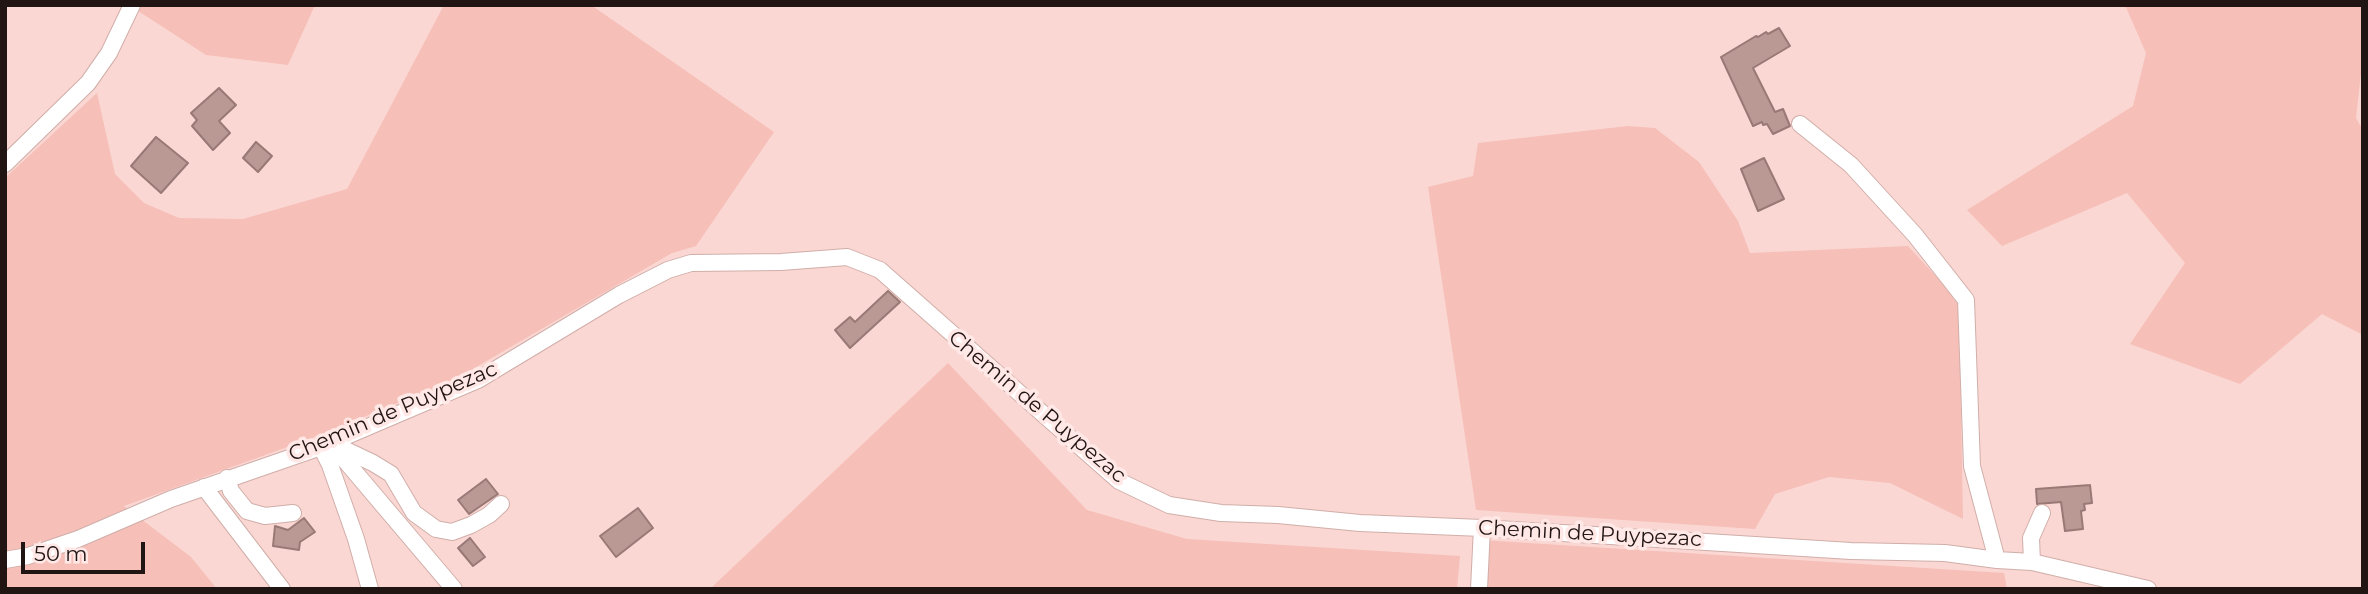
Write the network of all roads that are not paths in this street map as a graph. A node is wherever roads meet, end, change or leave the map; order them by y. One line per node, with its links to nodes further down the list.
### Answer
1 (132, 5): 3 (street)
2 (1800, 124): 12 (street)
3 (5, 164)
4 (326, 445): 5 (street, Chemin de Puypezac); 7 (street); 10 (street, Chemin de Puypezac); 16 (street); 17 (street)
5 (227, 478): 6 (street, Chemin de Puypezac); 8 (street)
6 (204, 487): 11 (street, Chemin de Puypezac); 15 (street)
7 (501, 504)
8 (293, 513)
9 (2042, 513): 13 (street)
10 (1482, 528): 12 (street, Chemin de Puypezac); 18 (street)
11 (5, 560)
12 (1997, 560): 13 (street, Chemin de Puypezac)
13 (2032, 562): 14 (street, Chemin de Puypezac)
14 (2087, 581): 19 (street, Chemin de Puypezac)
15 (282, 589)
16 (370, 589)
17 (454, 589)
18 (1479, 589)
19 (2148, 589)

